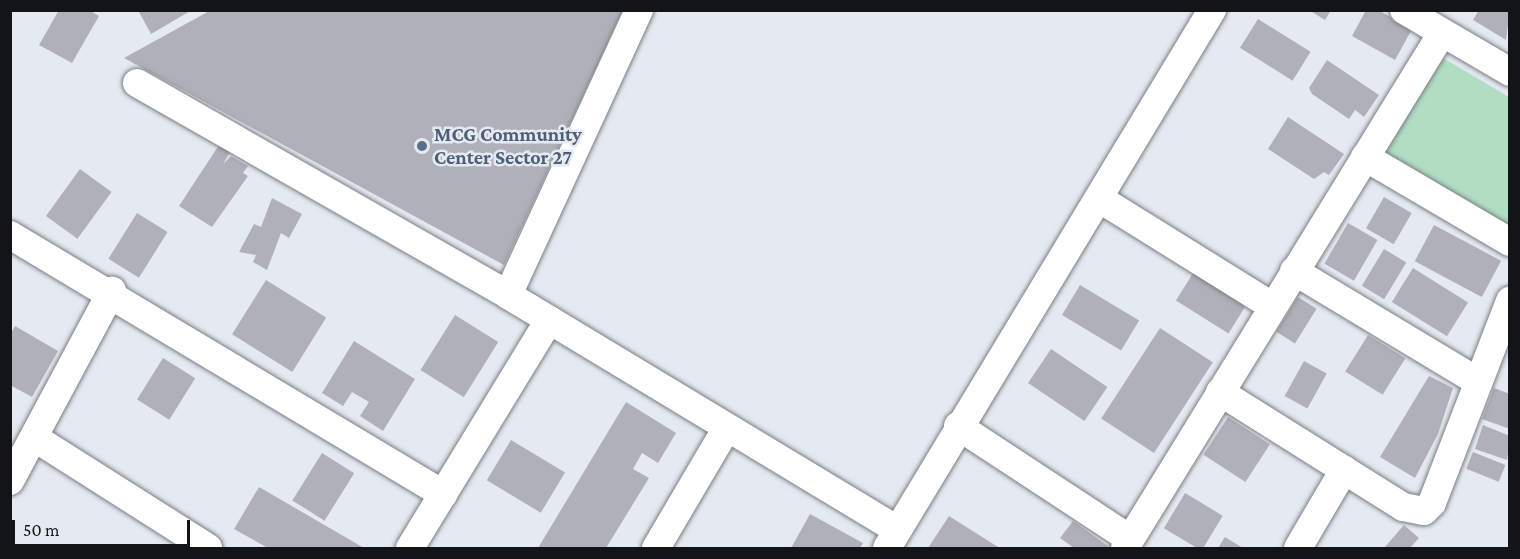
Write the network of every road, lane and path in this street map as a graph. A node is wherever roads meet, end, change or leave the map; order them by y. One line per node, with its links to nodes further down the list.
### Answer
1 (639, 10): 13 (street)
2 (1212, 10): 8 (street)
3 (1404, 10): 4 (street)
4 (1442, 33): 5 (street); 7 (street)
5 (1509, 72)
6 (137, 83): 13 (street)
7 (1365, 157): 10 (street); 11 (street)
8 (1100, 199): 15 (street); 19 (street)
9 (10, 236): 12 (street)
10 (1509, 242)
11 (1294, 271): 15 (street); 17 (street)
12 (112, 291): 21 (street); 24 (street)
13 (508, 296): 16 (street)
14 (1509, 301): 17 (street)
15 (1272, 306): 18 (street)
16 (549, 320): 20 (street); 24 (street)
17 (1477, 381): 22 (street)
18 (1220, 392): 22 (street); 26 (street)
19 (958, 426): 25 (street); 26 (street)
20 (726, 429): 25 (street); 29 (street)
21 (35, 438): 23 (street); 27 (street)
22 (1344, 470): 30 (street)
23 (10, 481)
24 (443, 494): 28 (street)
25 (892, 539)
26 (1128, 544)
27 (208, 549)
28 (410, 549)
29 (656, 549)
30 (1298, 549)

